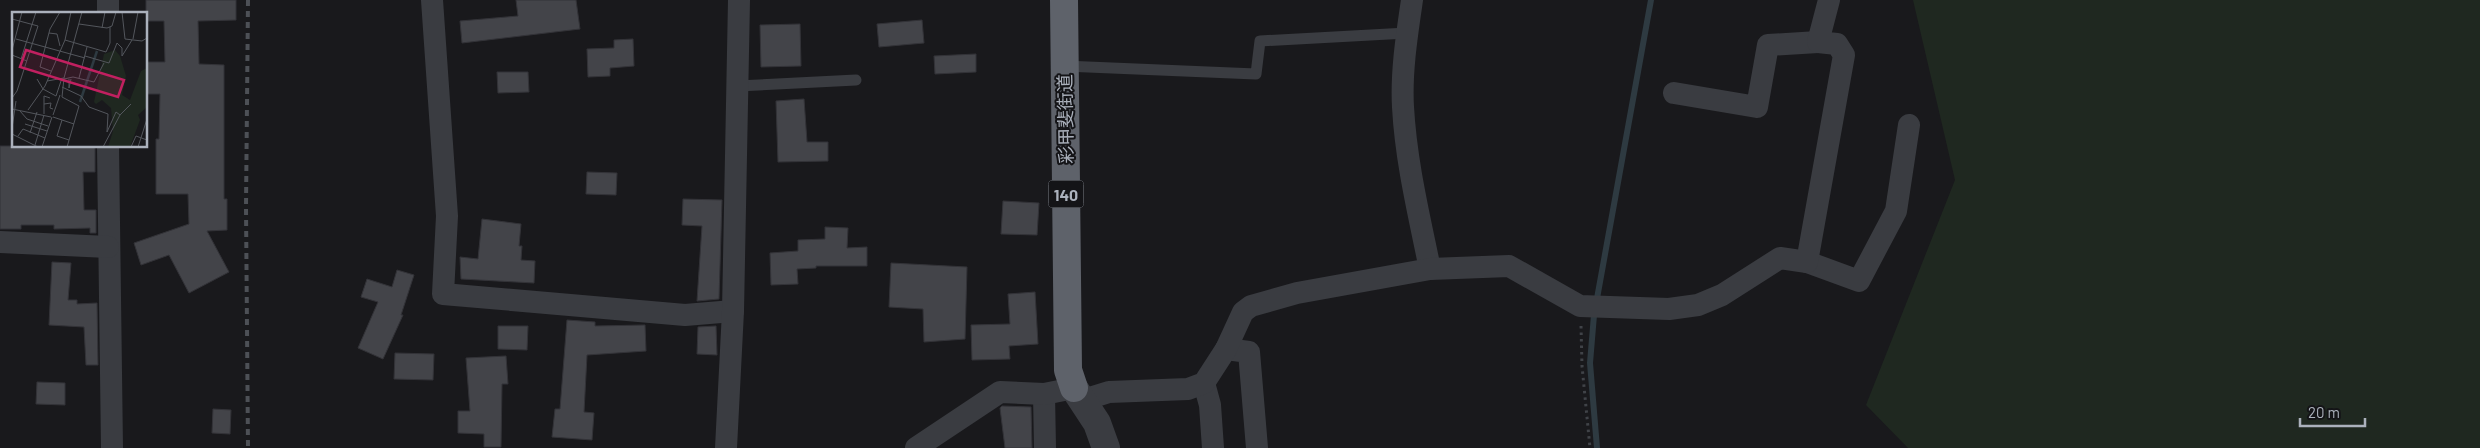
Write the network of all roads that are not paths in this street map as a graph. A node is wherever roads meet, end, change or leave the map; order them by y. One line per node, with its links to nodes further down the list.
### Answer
1 (432, 0): 18 (street)
2 (739, 0): 10 (street)
3 (1064, 0): 8 (highway, 彩甲斐街道 / 140)
4 (1412, 0): 6 (street)
5 (1829, 0): 7 (street)
6 (1407, 33): 8 (lane); 17 (street)
7 (1818, 42): 11 (street); 16 (street)
8 (1064, 66): 22 (highway, 彩甲斐街道 / 140)
9 (856, 80): 10 (lane)
10 (737, 86): 18 (street)
11 (1674, 93)
12 (1909, 125): 16 (street)
13 (108, 148): 15 (street)
14 (0, 242): 15 (street)
15 (108, 247): 23 (street)
16 (1807, 262): 17 (street)
17 (1430, 269): 19 (street)
18 (733, 311): 24 (street)
19 (1226, 349): 20 (street); 29 (street)
20 (1204, 383): 22 (street); 28 (street)
21 (1044, 394): 22 (street); 25 (street); 26 (street)
22 (1078, 394): 27 (street)
23 (112, 448)
24 (726, 448)
25 (916, 448)
26 (1045, 448)
27 (1106, 448)
28 (1213, 448)
29 (1257, 448)

